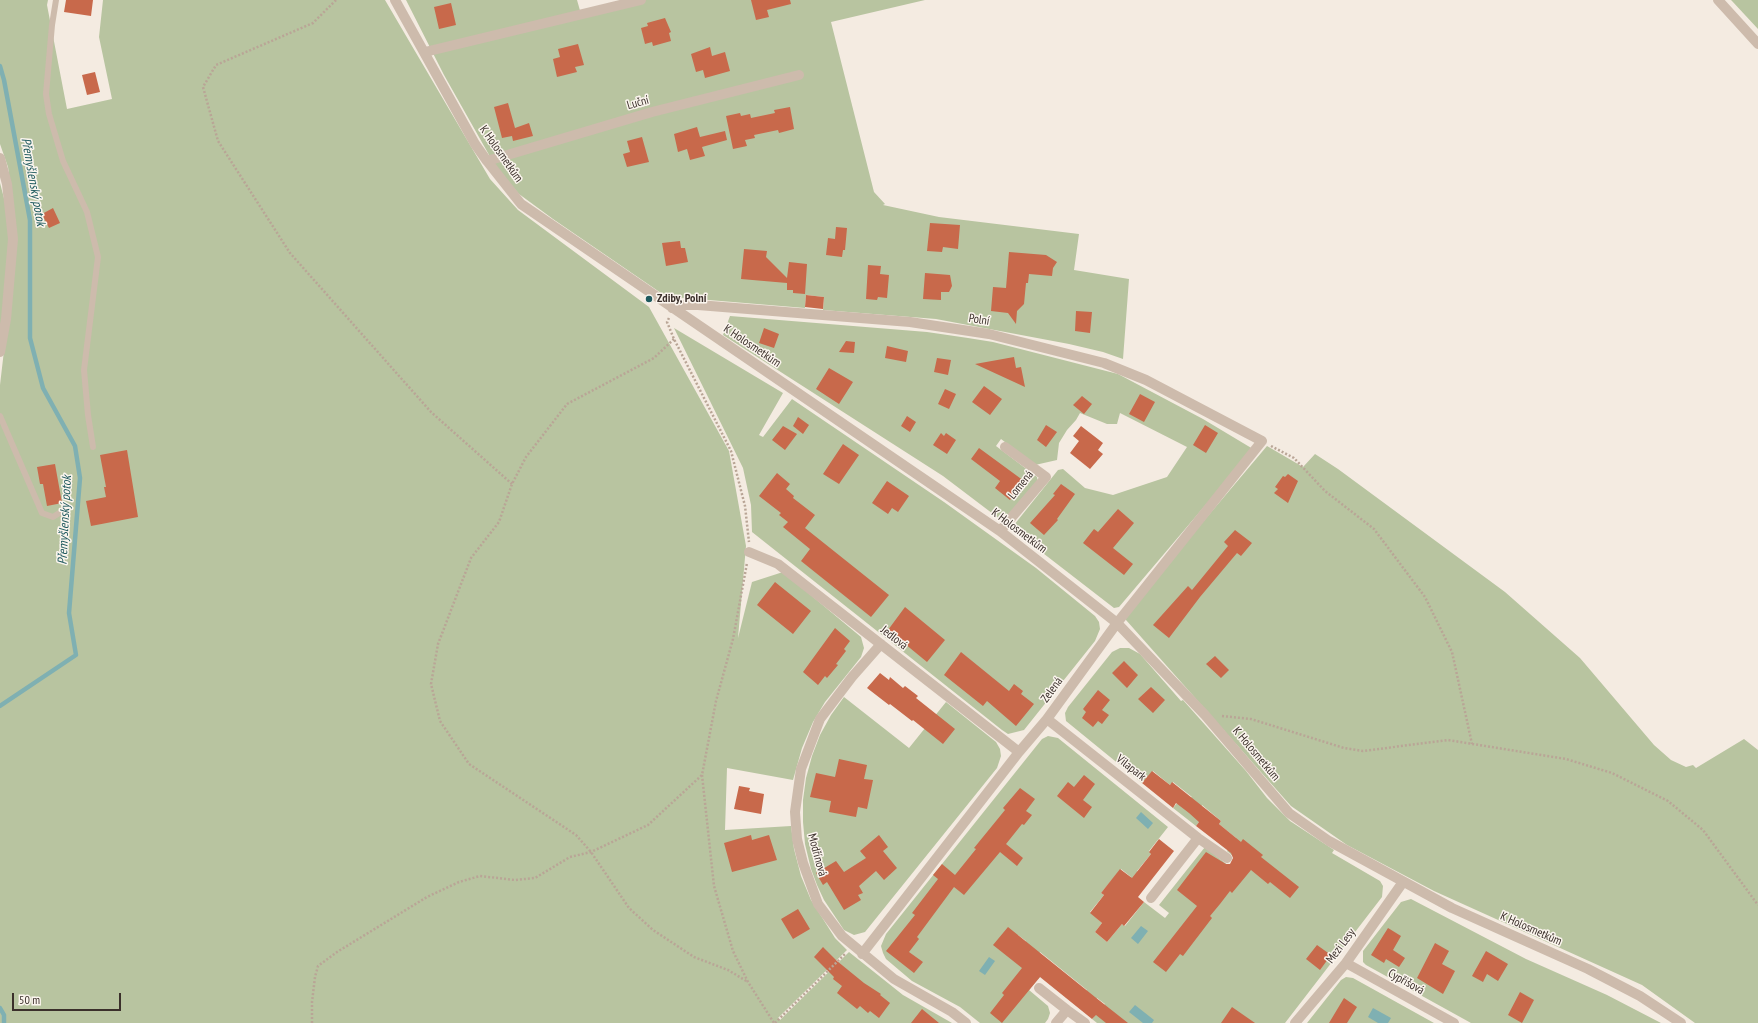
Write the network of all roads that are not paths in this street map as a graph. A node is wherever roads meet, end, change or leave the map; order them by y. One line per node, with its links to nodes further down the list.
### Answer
1 (56, 0): 15 (lane)
2 (395, 0): 6 (street, K Holosmetkům)
3 (641, 0): 6 (street)
4 (1718, 0): 5 (street)
5 (1758, 44)
6 (425, 52): 9 (street, K Holosmetkům)
7 (799, 75): 9 (street, Luční)
8 (0, 158): 11 (street)
9 (486, 161): 10 (street, K Holosmetkům)
10 (672, 308): 13 (street, Polní); 17 (street, K Holosmetkům)
11 (0, 352)
12 (0, 416): 16 (lane)
13 (1262, 441): 19 (street, Zelená)
14 (1005, 446): 17 (street, Lomená)
15 (93, 447)
16 (64, 510)
17 (1000, 531): 19 (street, K Holosmetkům)
18 (749, 552): 20 (street, Jedlová)
19 (1117, 623): 21 (street, Zelená); 25 (street, K Holosmetkům)
20 (881, 644): 22 (street, Jedlová); 27 (street, Modřínová)
21 (1047, 719): 22 (street, Zelená); 23 (street, Vilapark)
22 (1019, 752): 27 (street, Zelená)
23 (1198, 838): 24 (street, Vilapark); 26 (street)
24 (1227, 858)
25 (1403, 882): 28 (street, Mezi Lesy); 36 (street, K Holosmetkům)
26 (1151, 898)
27 (862, 954): 31 (street, Modřínová)
28 (1346, 963): 34 (street, Mezi Lesy); 35 (street, Cypřišová)
29 (1039, 988): 30 (street)
30 (1067, 1010): 32 (street); 33 (street)
31 (966, 1023)
32 (1056, 1023)
33 (1085, 1023)
34 (1295, 1023)
35 (1454, 1023)
36 (1681, 1023)

